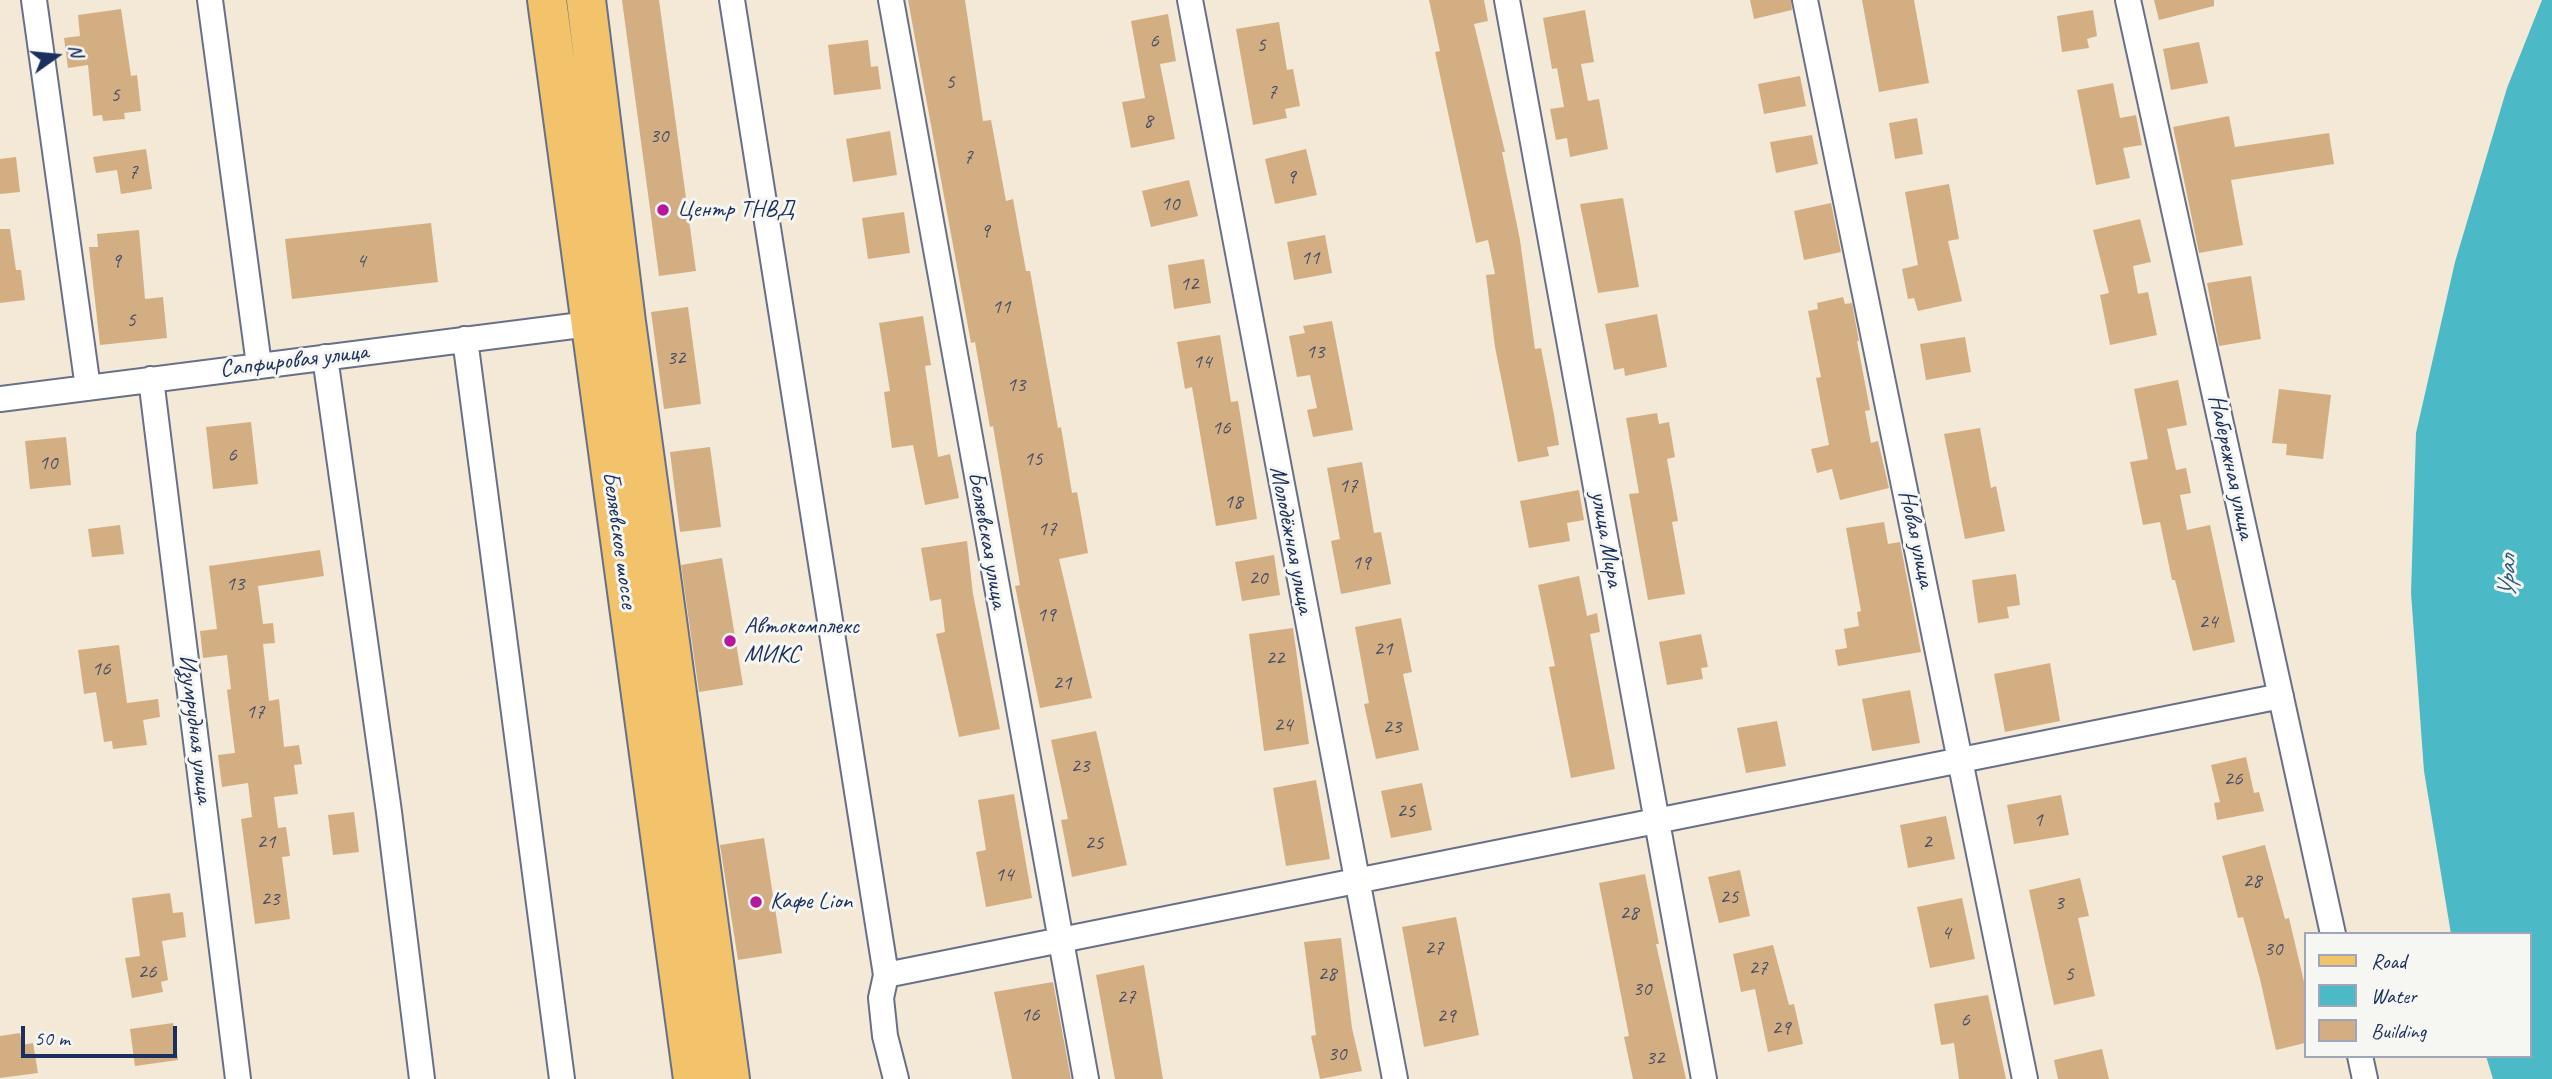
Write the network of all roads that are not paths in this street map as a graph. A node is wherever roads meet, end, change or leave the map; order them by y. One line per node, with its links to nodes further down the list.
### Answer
1 (34, 0): 16 (street)
2 (210, 0): 14 (street)
3 (547, 0): 11 (main road, Беляевское шоссе)
4 (586, 0): 30 (main road, Беляевское шоссе)
5 (732, 0): 24 (street)
6 (891, 0): 23 (street, Беляевская улица)
7 (1190, 0): 21 (street, Молодёжная улица)
8 (1507, 0): 20 (street, улица Мира)
9 (1805, 0): 19 (street, Новая улица)
10 (2128, 0): 18 (street, Набережная улица)
11 (589, 324): 12 (street, Сапфировая улица); 29 (main road, Беляевское шоссе)
12 (465, 339): 13 (street, Сапфировая улица); 28 (street)
13 (325, 356): 14 (street, Сапфировая улица); 27 (street)
14 (259, 365): 15 (street, Сапфировая улица)
15 (151, 379): 16 (street, Сапфировая улица); 26 (street, Изумрудная улица)
16 (88, 388): 17 (street, Сапфировая улица)
17 (0, 399)
18 (2281, 696): 19 (street); 22 (street, Набережная улица)
19 (1962, 762): 20 (street); 35 (street, Новая улица)
20 (1658, 822): 21 (street); 34 (street, улица Мира)
21 (1355, 882): 23 (street); 33 (street, Молодёжная улица)
22 (2333, 932)
23 (1059, 942): 24 (street); 32 (street, Беляевская улица)
24 (886, 975): 31 (street)
25 (2360, 1058): 36 (street)
26 (238, 1079)
27 (422, 1079)
28 (562, 1079)
29 (693, 1079)
30 (730, 1079)
31 (896, 1079)
32 (1086, 1079)
33 (1395, 1079)
34 (1704, 1079)
35 (2025, 1079)
36 (2365, 1079)

